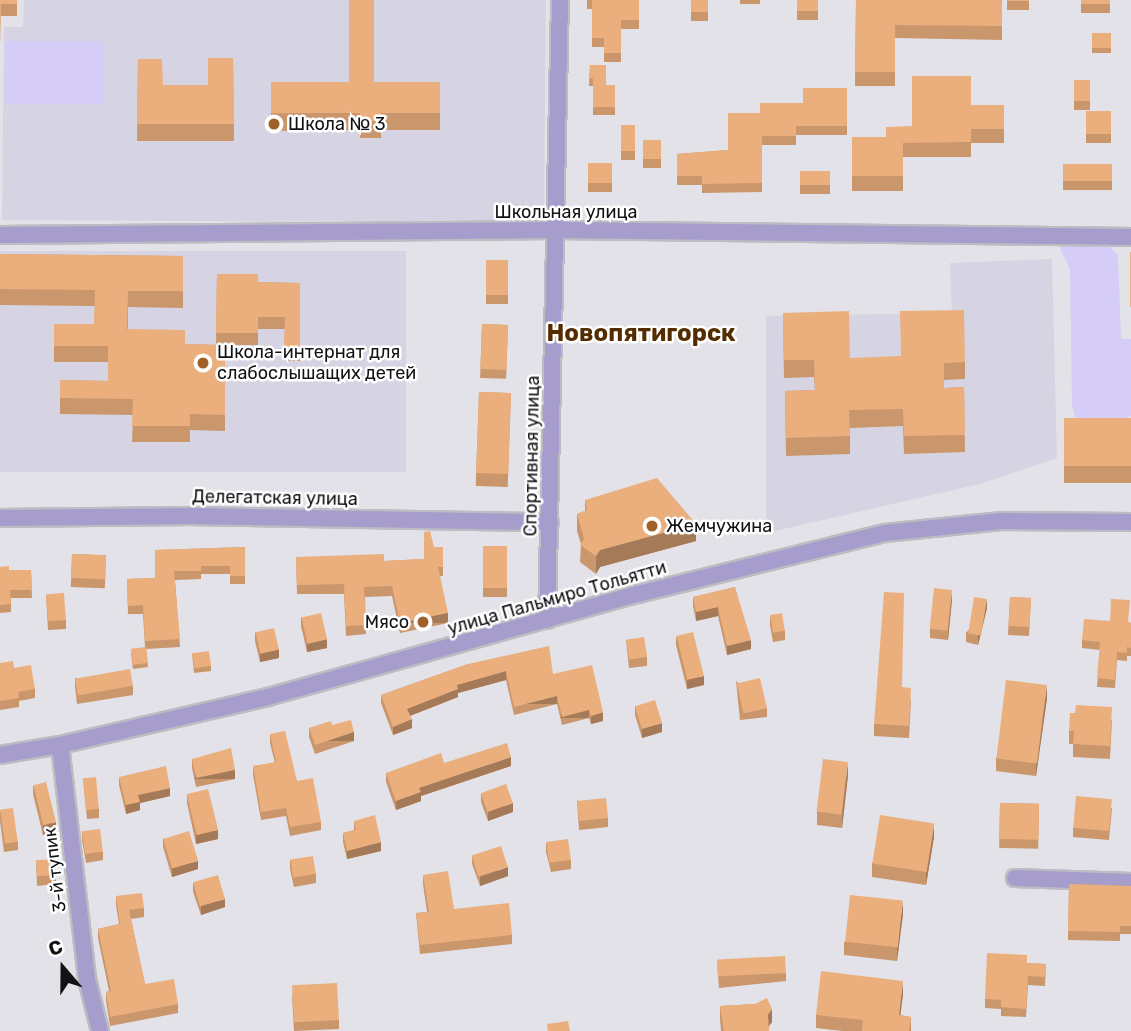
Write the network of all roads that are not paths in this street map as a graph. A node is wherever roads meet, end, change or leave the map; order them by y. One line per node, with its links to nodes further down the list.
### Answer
1 (560, 0): 2 (street, Спортивная улица)
2 (556, 230): 3 (street, Школьная улица); 4 (street, Школьная улица); 6 (street, Спортивная улица)
3 (0, 235)
4 (1131, 237)
5 (0, 517): 6 (street, Делегатская улица)
6 (550, 522): 8 (street, Спортивная улица)
7 (1131, 522): 8 (street, улица Пальмиро Тольятти)
8 (547, 620): 9 (street, улица Пальмиро Тольятти)
9 (60, 745): 10 (street, улица Пальмиро Тольятти); 13 (street, 3-й тупик)
10 (0, 755)
11 (1015, 878): 12 (street)
12 (1131, 883)
13 (100, 1031)

